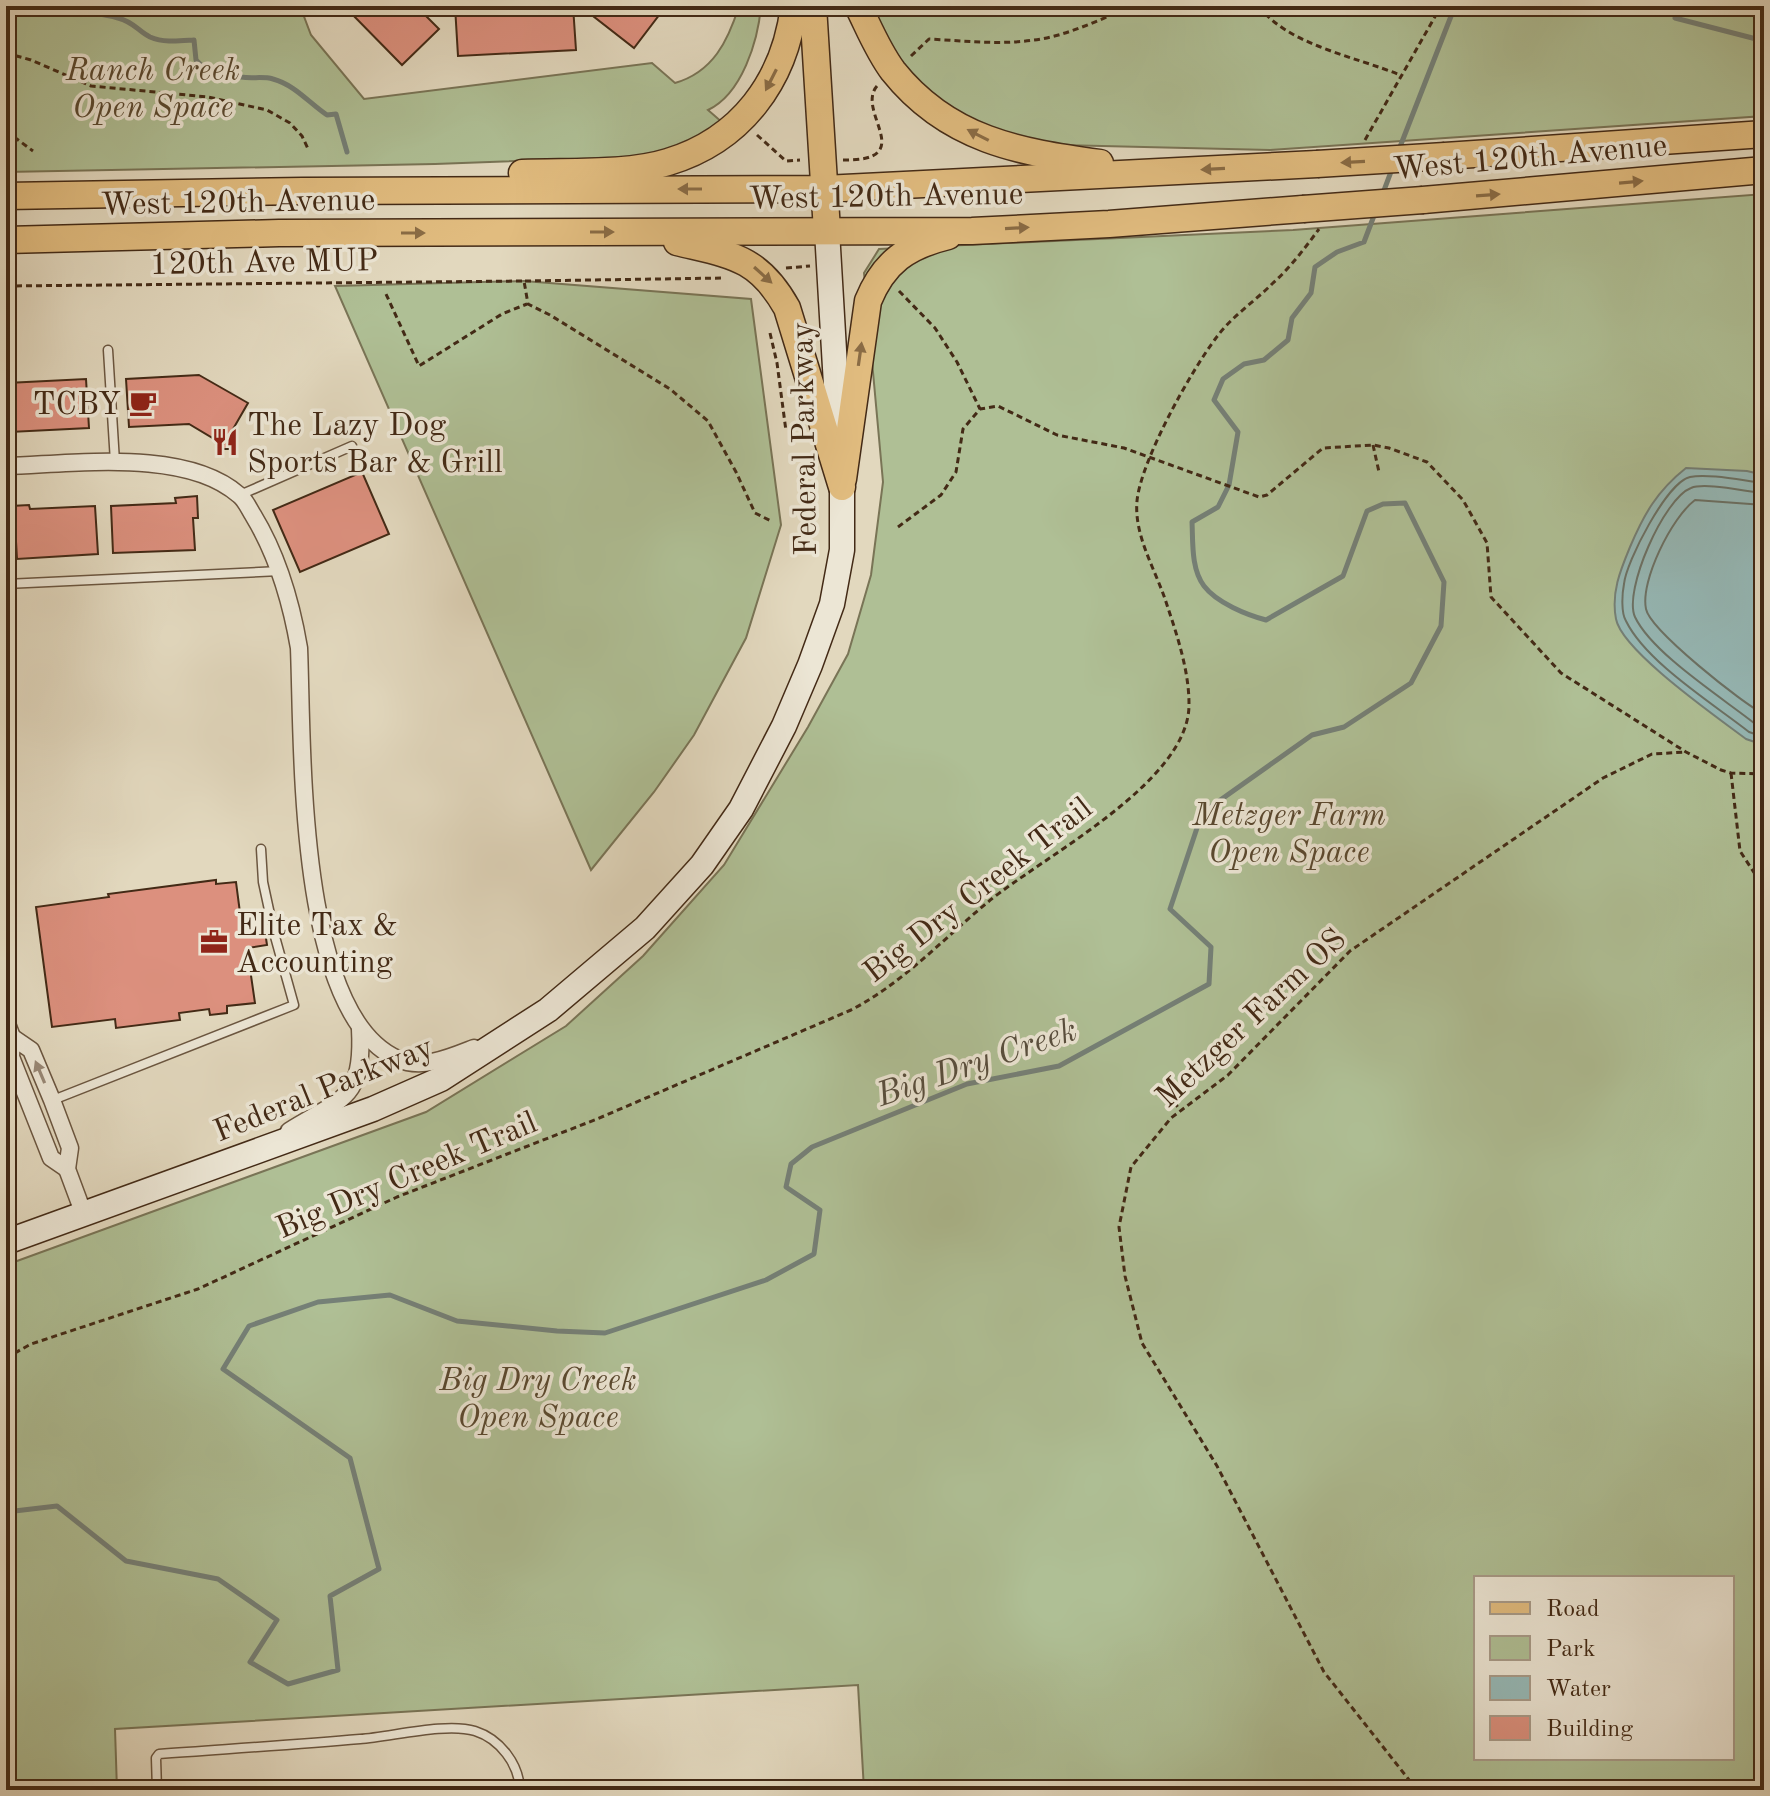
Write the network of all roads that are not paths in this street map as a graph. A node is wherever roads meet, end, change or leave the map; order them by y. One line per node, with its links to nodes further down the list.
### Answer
1 (794, 6): 8 (main road, one-way to 8)
2 (813, 6): 7 (main road)
3 (858, 6): 6 (main road, one-way to 3)
4 (1764, 134): 6 (main road, West 120th Avenue, one-way to 6, bridge)
5 (1764, 170): 13 (main road, West 120th Avenue, one-way to 5, bridge)
6 (1163, 172): 7 (main road, West 120th Avenue)
7 (824, 189): 8 (main road, West 120th Avenue, one-way to 8); 12 (main road)
8 (303, 191): 9 (main road, West 120th Avenue)
9 (227, 193): 10 (main road, West 120th Avenue); 11 (main road)
10 (6, 196)
11 (6, 213)
12 (827, 231): 13 (main road, West 120th Avenue); 14 (main road, West 120th Avenue); 22 (main road, Federal Parkway)
13 (972, 231): 22 (main road, one-way to 13)
14 (638, 232): 15 (main road, West 120th Avenue, one-way to 14); 22 (main road, one-way to 22)
15 (279, 233): 16 (main road, West 120th Avenue); 17 (main road)
16 (6, 240)
17 (6, 260)
18 (108, 350): 20 (lane)
19 (352, 446): 23 (lane)
20 (115, 463): 21 (street); 23 (street)
21 (6, 466)
22 (842, 487): 29 (main road, Federal Parkway)
23 (240, 495): 24 (street)
24 (280, 571): 25 (lane); 28 (street)
25 (6, 584)
26 (261, 849): 31 (lane)
27 (6, 1021): 30 (street)
28 (360, 1029): 29 (street); 32 (street)
29 (513, 1034): 32 (main road, Federal Parkway)
30 (12, 1037): 31 (street, one-way to 30); 33 (street)
31 (52, 1100): 33 (street)
32 (255, 1151): 34 (main road, Federal Parkway)
33 (67, 1169): 34 (street)
34 (83, 1212): 35 (main road, Federal Parkway)
35 (6, 1242)
36 (157, 1790): 37 (lane)
37 (520, 1790)

